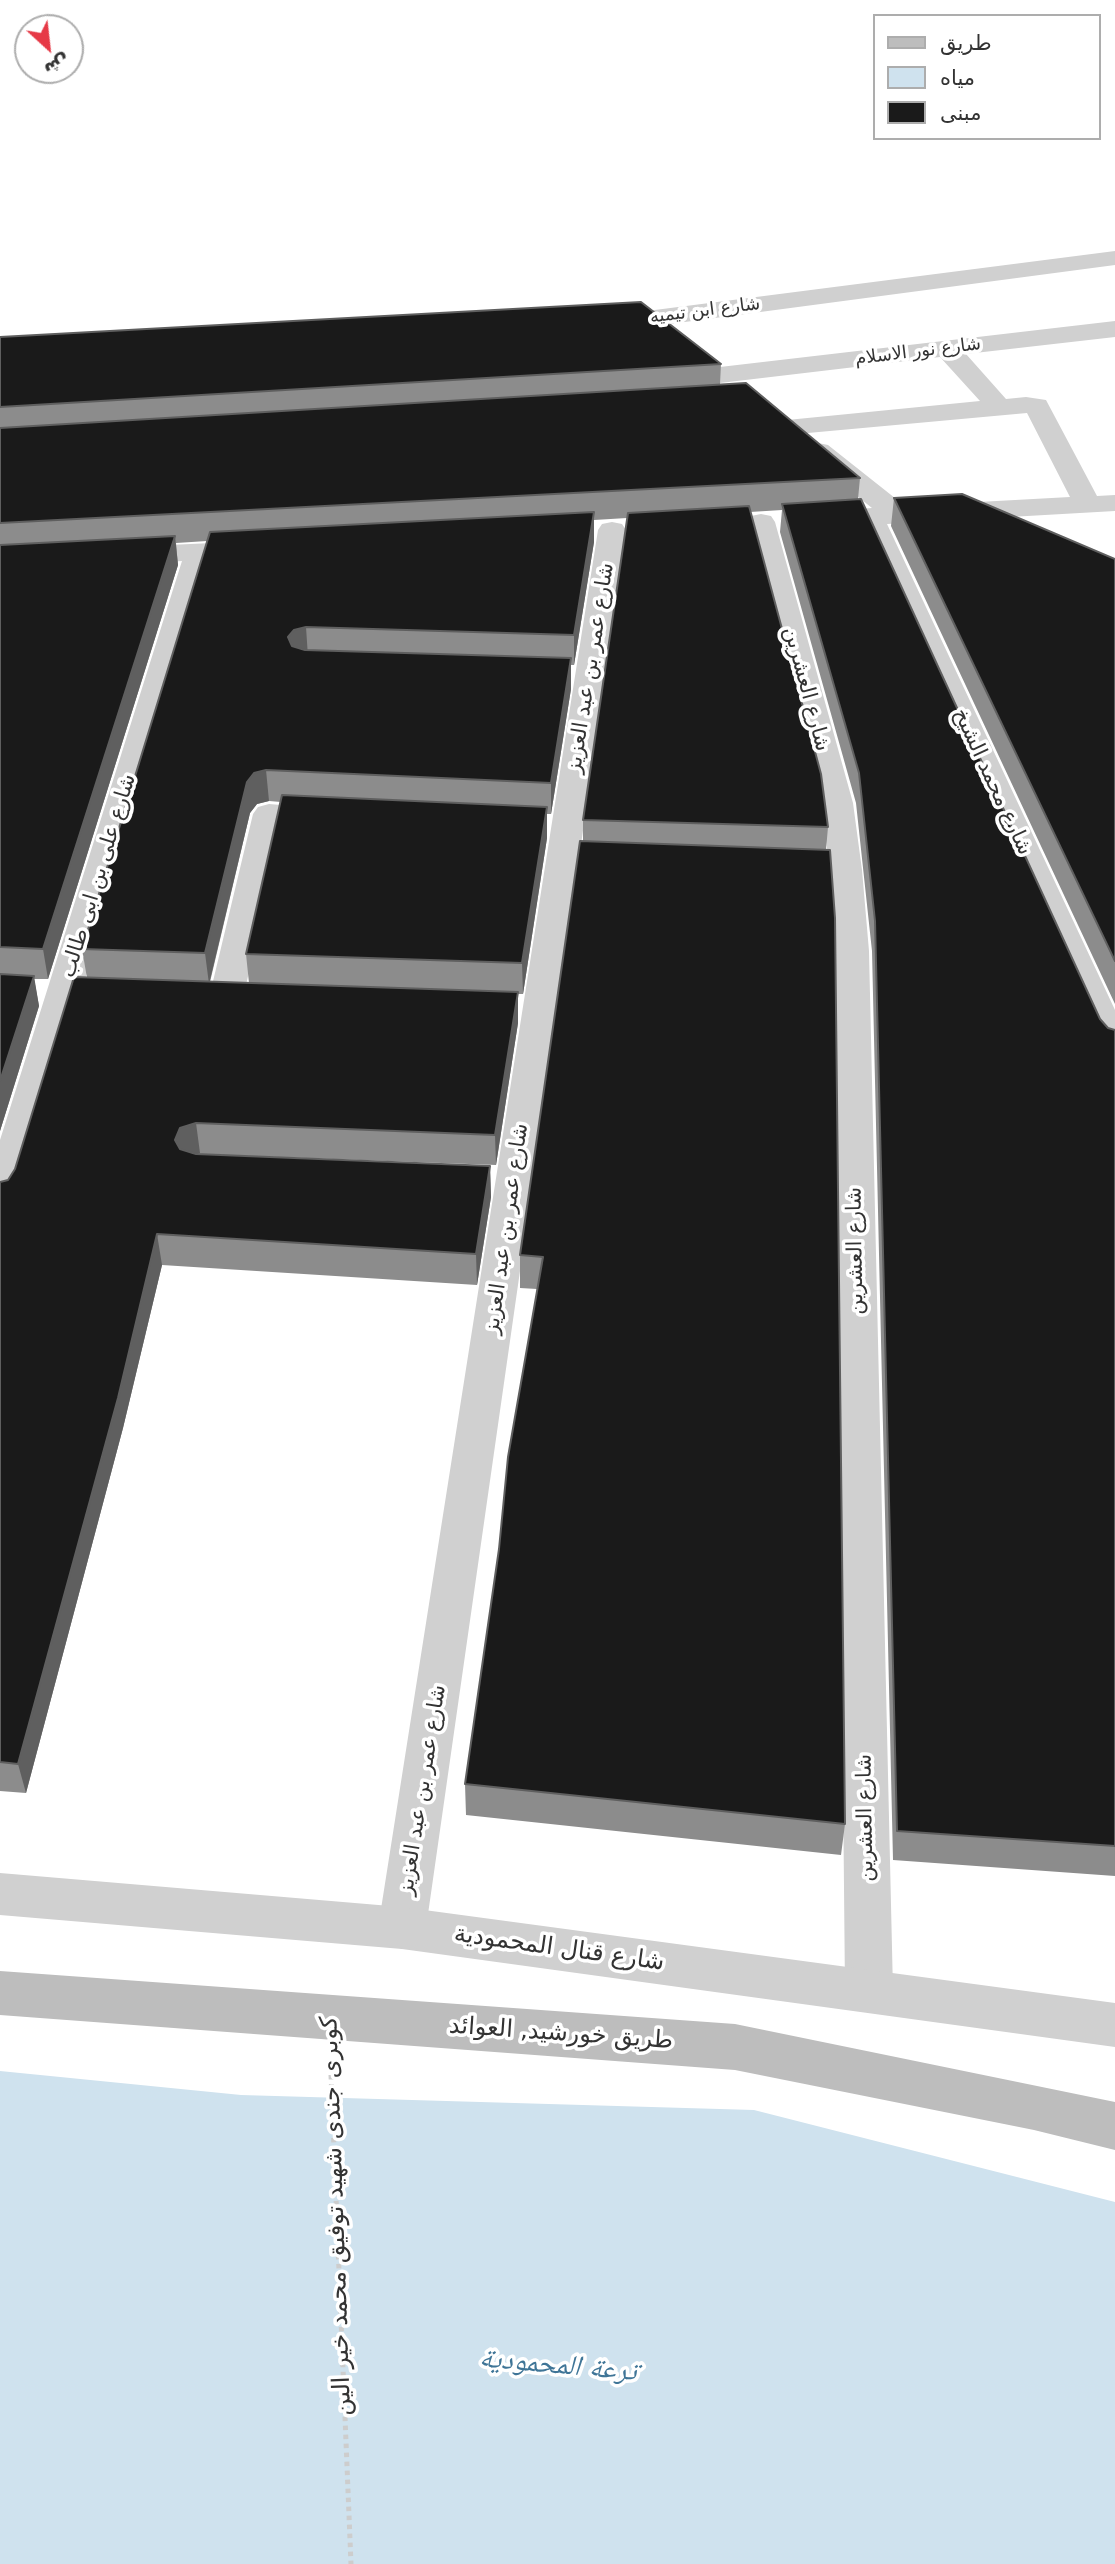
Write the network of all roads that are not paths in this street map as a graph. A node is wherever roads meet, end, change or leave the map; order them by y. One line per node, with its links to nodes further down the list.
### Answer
1 (1115, 258): 2 (street, شارع ابن تيميه)
2 (648, 319): 3 (street, شارع ابن تيميه); 7 (street)
3 (579, 323)
4 (1102, 331): 5 (street, شارع نور الاسلام); 6 (street)
5 (947, 349): 7 (street, شارع نور الاسلام); 8 (street)
6 (1115, 357)
7 (699, 359): 9 (street)
8 (999, 407): 9 (street); 10 (street)
9 (769, 413): 12 (street)
10 (1101, 504): 11 (street)
11 (961, 512): 12 (street); 14 (street)
12 (884, 516): 22 (street, شارع محمد الشيخ); 26 (street, شارع العشرين)
13 (612, 530): 25 (street, شارع عمر بن عبد العزيز)
14 (1010, 533)
15 (282, 548): 16 (street)
16 (199, 552): 17 (street); 20 (street, شارع على بن ابى طالب)
17 (93, 558)
18 (364, 818): 21 (street)
19 (25, 992): 20 (street)
20 (77, 993): 23 (street, شارع على بن ابى طالب)
21 (226, 998)
22 (1115, 1048)
23 (0, 1199)
24 (0, 1894): 25 (street, شارع قنال المحمودية)
25 (402, 1928): 26 (street, شارع قنال المحمودية)
26 (869, 1991): 28 (street, شارع قنال المحمودية)
27 (0, 1993): 29 (main road, طريق خورشيد, العوائد)
28 (1115, 2025)
29 (1115, 2126)

